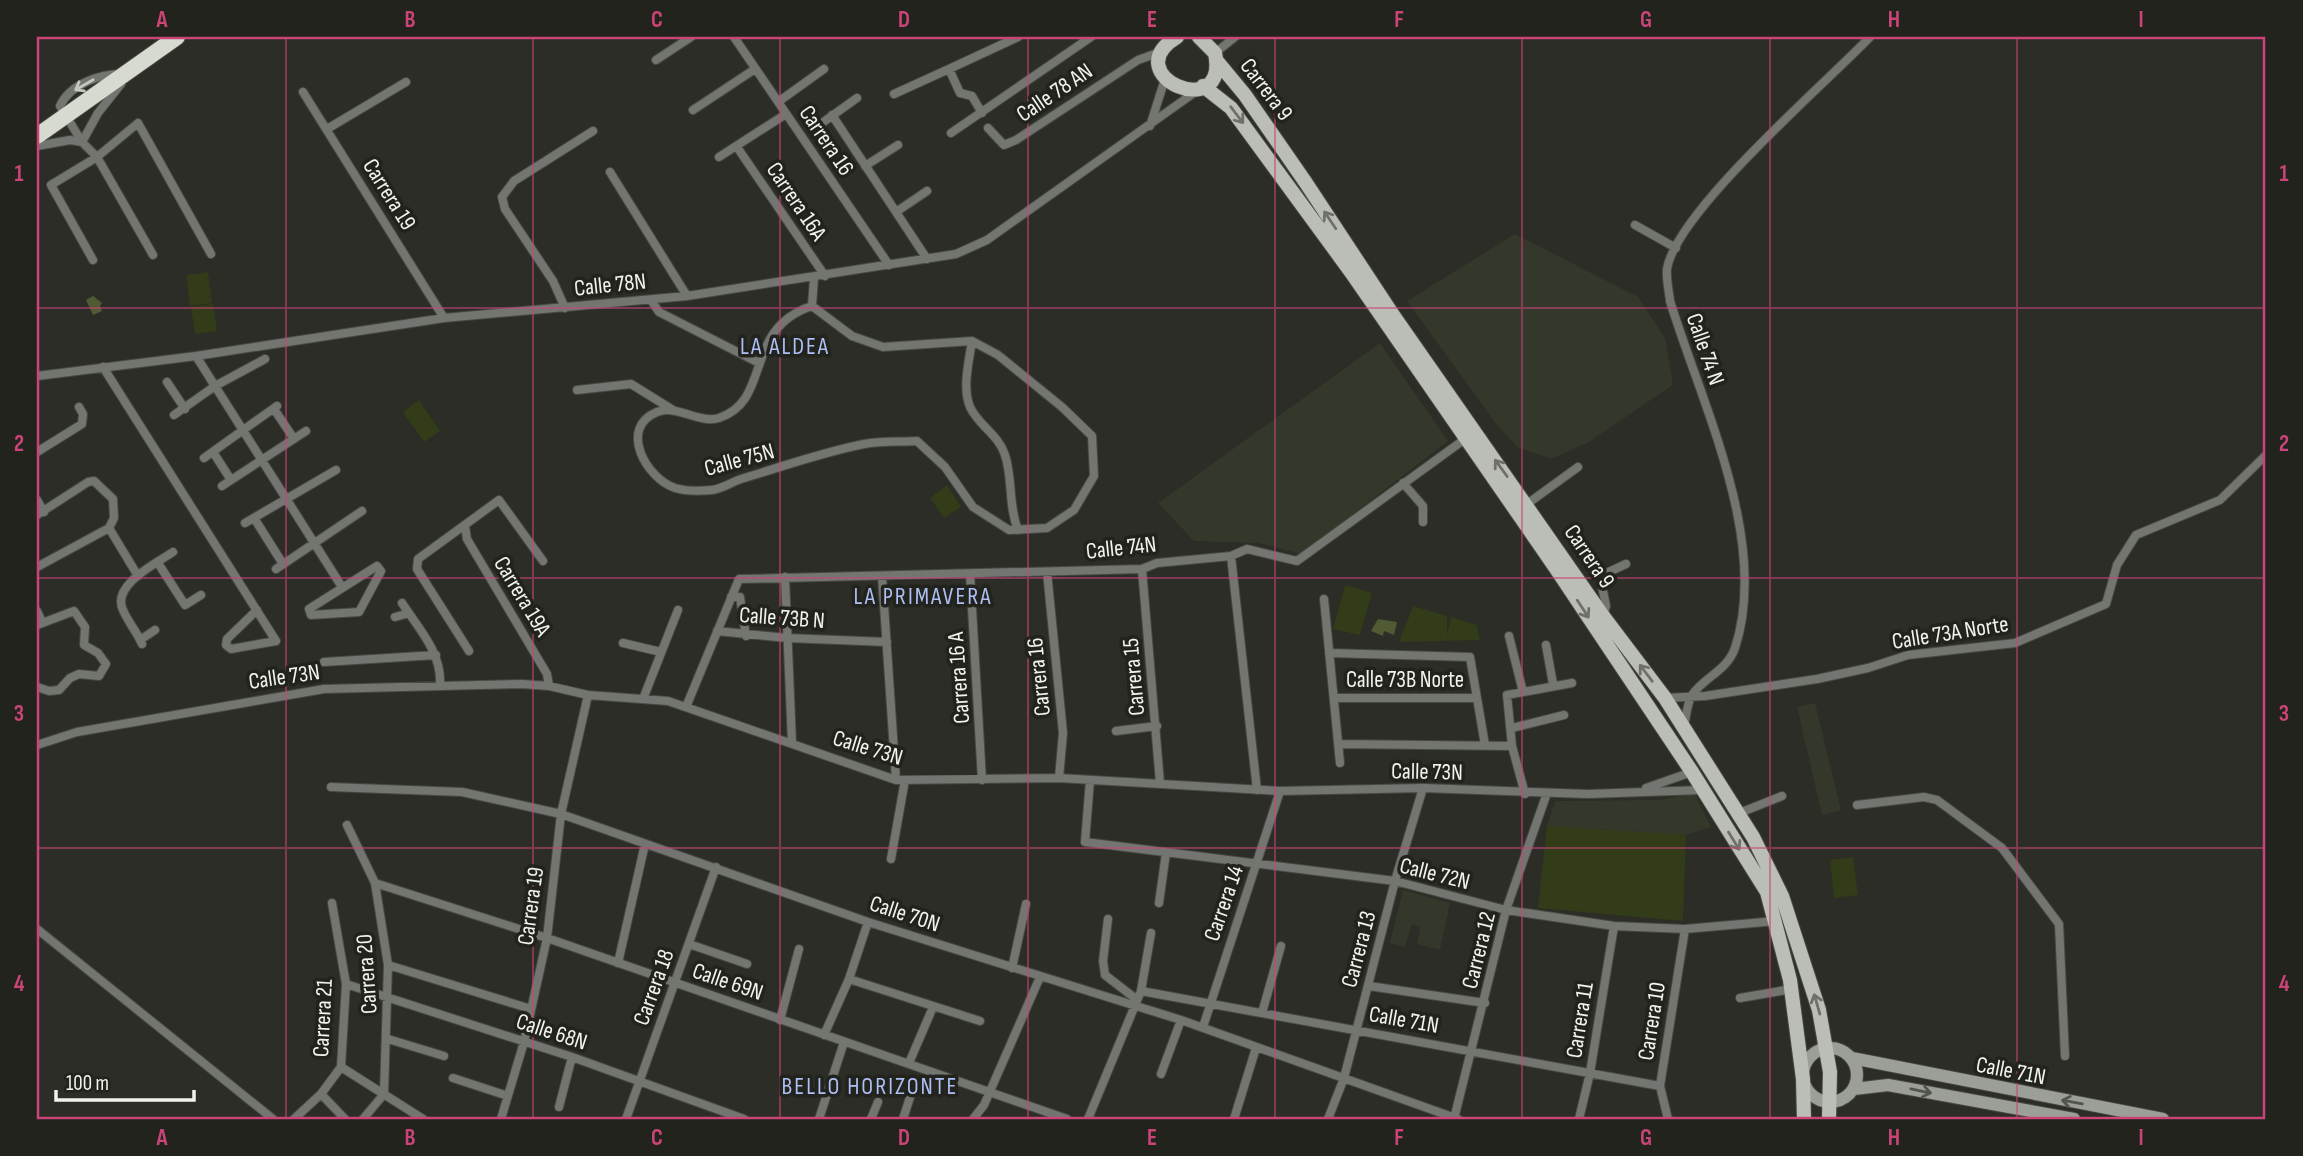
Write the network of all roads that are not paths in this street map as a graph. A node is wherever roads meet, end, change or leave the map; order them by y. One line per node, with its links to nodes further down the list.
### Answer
1 (177, 37): 16 (highway)
2 (691, 37): 12 (street)
3 (734, 37): 13 (street, Carrera 16)
4 (1018, 37): 15 (street)
5 (1091, 37): 25 (street)
6 (1177, 37): 10 (main road)
7 (1200, 37): 11 (main road, Carrera 9)
8 (1235, 37): 11 (street)
9 (1870, 37): 47 (street, Calle 74 N)
10 (1164, 45): 17 (main road); 31 (street, Calle 78 AN)
11 (1215, 57): 19 (main road); 89 (main road, Carrera 9, one-way to 11)
12 (656, 60)
13 (755, 68): 23 (street, Carrera 16); 24 (street)
14 (824, 69): 23 (street)
15 (949, 69): 21 (street); 25 (street)
16 (129, 72): 28 (highway); 36 (street)
17 (1165, 79): 19 (main road); 29 (street)
18 (406, 82): 32 (street)
19 (1202, 87): 29 (street, Calle 78N); 76 (main road, Carrera 9, one-way to 76)
20 (303, 92): 32 (street, Carrera 19)
21 (894, 94)
22 (857, 98): 27 (street)
23 (778, 102): 26 (street, Carrera 16)
24 (693, 110)
25 (982, 113): 34 (street)
26 (786, 114): 39 (street); 52 (street, Carrera 16)
27 (832, 115): 30 (street); 42 (street)
28 (64, 116): 35 (highway); 36 (street)
29 (1150, 126): 50 (street, Calle 78N)
30 (815, 128)
31 (988, 128)
32 (327, 129): 59 (street, Carrera 19)
33 (593, 131): 58 (street)
34 (951, 133)
35 (37, 136)
36 (82, 142): 38 (street); 40 (street)
37 (898, 145): 42 (street)
38 (37, 146)
39 (737, 147): 41 (street); 53 (street, Carrera 16A)
40 (97, 157): 48 (street); 49 (street); 51 (street)
41 (719, 158)
42 (865, 166): 45 (street)
43 (610, 172): 55 (street)
44 (927, 191): 45 (street)
45 (896, 212): 50 (street)
46 (1636, 225): 47 (street)
47 (1676, 248): 143 (street, Calle 74 N)
48 (211, 254)
49 (153, 255)
50 (927, 259): 52 (street, Calle 78N)
51 (93, 260)
52 (889, 265): 53 (street, Calle 78N)
53 (825, 276): 54 (street, Calle 78N)
54 (814, 278): 55 (street, Calle 78N); 57 (street)
55 (687, 296): 56 (street, Calle 78N)
56 (651, 300): 58 (street, Calle 78N); 63 (street)
57 (812, 306): 60 (street); 63 (street, Calle 75N)
58 (565, 308): 59 (street, Calle 78N)
59 (444, 318): 61 (street, Calle 78N)
60 (972, 341): 97 (street); 97 (street)
61 (196, 356): 64 (street, Calle 78N); 67 (street)
62 (265, 359): 67 (street)
63 (759, 363): 71 (street, Calle 75N)
64 (103, 367): 65 (street, Calle 78N); 118 (street)
65 (37, 376)
66 (167, 382): 70 (street)
67 (215, 386): 70 (street); 74 (street)
68 (577, 390): 71 (street)
69 (79, 407): 77 (street)
70 (185, 409): 72 (street)
71 (675, 411): 97 (street, Calle 75N)
72 (174, 415)
73 (306, 431): 75 (street)
74 (244, 432): 75 (street); 78 (street); 81 (street)
75 (293, 439): 81 (street)
76 (1465, 439): 85 (street, Calle 74N); 160 (main road, Carrera 9, one-way to 160)
77 (37, 452)
78 (213, 452): 80 (street); 84 (street)
79 (2266, 455): 143 (street, Calle 73A Norte)
80 (204, 458)
81 (262, 460): 84 (street); 87 (street)
82 (1578, 467): 89 (street)
83 (336, 470): 87 (street)
84 (231, 480): 86 (street)
85 (1404, 483): 93 (street); 100 (street, Calle 74N)
86 (222, 486)
87 (285, 499): 92 (street); 98 (street)
88 (37, 500): 91 (street)
89 (1527, 504): 120 (main road, Carrera 9)
90 (362, 511): 98 (street)
91 (40, 514): 96 (street)
92 (254, 518): 94 (street); 98 (street)
93 (1423, 522)
94 (245, 523)
95 (465, 526): 101 (street); 131 (street); 139 (street, Carrera 19A)
96 (109, 528): 104 (street); 108 (street)
97 (1018, 530)
98 (314, 543): 111 (street)
99 (173, 552): 102 (street)
100 (1231, 556): 105 (street, Calle 74N); 168 (street)
101 (543, 561)
102 (158, 563): 108 (street); 112 (street)
103 (1626, 564): 120 (street)
104 (37, 567)
105 (1142, 569): 106 (street, Calle 74N); 150 (street, Carrera 15)
106 (1047, 572): 107 (street, Calle 74N); 161 (street, Carrera 16)
107 (970, 574): 109 (street, Calle 74N); 163 (street, Carrera 16 A)
108 (138, 576): 123 (street)
109 (882, 576): 110 (street, Calle 74N); 128 (street)
110 (785, 578): 113 (street, Calle 74N); 127 (street)
111 (342, 587): 111 (street)
112 (201, 595)
113 (731, 597): 124 (street); 125 (street)
114 (1324, 599): 133 (street)
115 (402, 603): 119 (street)
116 (678, 610): 132 (street)
117 (37, 611): 122 (street)
118 (257, 611): 118 (street)
119 (408, 613): 121 (street); 134 (street)
120 (1602, 616): 146 (main road, Carrera 9, one-way to 120)
121 (395, 617)
122 (39, 624): 140 (street)
123 (155, 630)
124 (717, 631): 125 (street, Calle 73B N); 148 (street)
125 (746, 635): 127 (street, Calle 73B N)
126 (1509, 636): 141 (street)
127 (787, 638): 128 (street, Calle 73B N); 154 (street)
128 (887, 642): 162 (street)
129 (623, 643): 132 (street)
130 (1546, 645): 137 (street)
131 (469, 651)
132 (661, 652): 147 (street)
133 (1329, 653): 144 (street); 145 (street)
134 (436, 655): 135 (street); 138 (street)
135 (324, 662)
136 (1572, 683): 137 (street)
137 (1553, 684): 141 (street)
138 (440, 685): 139 (street, Calle 73N); 157 (street, Calle 73N)
139 (549, 686): 142 (street, Calle 73N)
140 (37, 687)
141 (1523, 692): 152 (street)
142 (588, 695): 147 (street, Calle 73N); 176 (street, Carrera 19)
143 (1691, 696): 146 (street); 151 (street)
144 (1334, 698): 145 (street, Calle 73B Norte); 155 (street)
145 (1477, 698): 156 (street)
146 (1665, 698): 151 (main road, Carrera 9)
147 (643, 699): 148 (street, Calle 73N)
148 (686, 707): 154 (street, Calle 73N)
149 (1564, 715): 152 (street)
150 (1157, 726): 153 (street); 165 (street, Carrera 15)
151 (1684, 726): 177 (main road, Carrera 9)
152 (1512, 728): 158 (street)
153 (1116, 732)
154 (792, 743): 162 (street, Calle 73N)
155 (1338, 744): 156 (street); 159 (street)
156 (1485, 745): 158 (street)
157 (37, 746)
158 (1512, 746): 171 (street)
159 (1340, 763)
160 (1692, 772): 169 (main road, Carrera 9); 173 (street); 177 (main road)
161 (1059, 778): 163 (street, Calle 73N); 164 (street, Calle 73N)
162 (901, 780): 163 (street, Calle 73N); 181 (street)
163 (982, 780)
164 (1090, 780): 165 (street, Calle 73N); 180 (street, Calle 72N)
165 (1160, 782): 168 (street, Calle 73N)
166 (331, 787): 176 (street, Calle 70N)
167 (1423, 788): 170 (street, Calle 73N); 171 (street, Calle 73N); 184 (street, Carrera 13)
168 (1257, 790): 170 (street, Calle 73N)
169 (1702, 790): 173 (street, Calle 73N); 192 (main road, Carrera 9, one-way to 192)
170 (1280, 791): 182 (street, Carrera 14)
171 (1525, 793): 172 (street, Calle 73N)
172 (1547, 793): 173 (street, Calle 73N); 189 (street, Carrera 12)
173 (1633, 793)
174 (1782, 796): 177 (street)
175 (1857, 805): 232 (street)
176 (561, 814): 179 (street, Calle 70N); 197 (street, Carrera 19)
177 (1737, 814): 229 (main road, Carrera 9, one-way to 177)
178 (347, 825): 185 (street, Carrera 20)
179 (645, 844): 183 (street, Calle 70N); 201 (street)
180 (1166, 853): 182 (street, Calle 72N); 187 (street)
181 (891, 859)
182 (1255, 866): 184 (street, Calle 72N); 215 (street, Carrera 14)
183 (716, 867): 191 (street, Calle 70N); 198 (street, Carrera 18)
184 (1395, 881): 189 (street, Calle 72N); 209 (street, Carrera 13)
185 (375, 883): 197 (street, Calle 69N); 203 (street, Carrera 20)
186 (332, 903): 208 (street, Carrera 21)
187 (1159, 903)
188 (1026, 904): 204 (street)
189 (1506, 910): 193 (street, Calle 72N); 214 (street, Carrera 12)
190 (1108, 919): 213 (street)
191 (868, 922): 204 (street, Calle 70N); 206 (street)
192 (1776, 922): 195 (street, Calle 72N); 210 (main road, Carrera 9)
193 (1614, 926): 195 (street, Calle 72N); 237 (street, Carrera 11)
194 (37, 929): 256 (street)
195 (1685, 929): 243 (street, Carrera 10)
196 (1151, 933): 213 (street)
197 (547, 937): 201 (street, Calle 69N); 217 (street, Carrera 19)
198 (689, 944): 202 (street); 207 (street, Carrera 18)
199 (1281, 946): 218 (street)
200 (799, 949): 219 (street)
201 (618, 963): 207 (street, Calle 69N)
202 (747, 964)
203 (388, 965): 211 (street, Carrera 20); 217 (street)
204 (1012, 968): 205 (street, Calle 70N)
205 (1040, 977): 213 (street, Calle 70N); 247 (street)
206 (849, 979): 216 (street); 224 (street)
207 (675, 983): 219 (street, Calle 69N); 242 (street, Carrera 18)
208 (346, 984): 211 (street, Calle 68N); 236 (street, Carrera 21)
209 (1369, 986): 214 (street); 223 (street, Carrera 13)
210 (1791, 989): 212 (street); 241 (main road, Carrera 9)
211 (389, 995): 225 (street, Carrera 20); 226 (street, Calle 68N)
212 (1740, 998)
213 (1137, 999): 215 (street, Calle 71N); 220 (street, Calle 70N); 269 (street)
214 (1485, 1003): 230 (street, Carrera 12)
215 (1209, 1004): 218 (street, Calle 71N); 222 (street, Carrera 14)
216 (933, 1007): 221 (street); 235 (street)
217 (531, 1009): 226 (street, Carrera 19)
218 (1262, 1013): 223 (street, Calle 71N)
219 (780, 1020): 224 (street, Calle 69N)
220 (1181, 1020): 222 (street, Calle 70N); 238 (street)
221 (980, 1021)
222 (1203, 1027): 228 (street, Calle 70N)
223 (1355, 1031): 230 (street, Calle 71N); 240 (street, Carrera 13)
224 (824, 1035): 227 (street, Calle 69N)
225 (388, 1039): 231 (street); 249 (street, Carrera 20)
226 (524, 1042): 233 (street, Calle 68N); 250 (street, Carrera 19)
227 (844, 1042): 235 (street, Calle 69N); 264 (street)
228 (1256, 1048): 240 (street, Calle 70N); 270 (street)
229 (1828, 1048): 234 (street, Calle 71N); 241 (street); 252 (main road, Carrera 9)
230 (1472, 1052): 237 (street, Calle 71N); 272 (street, Carrera 12)
231 (444, 1056)
232 (2066, 1056)
233 (572, 1057): 242 (street, Calle 68N); 254 (street)
234 (1852, 1058): 244 (street, Calle 71N); 246 (street)
235 (909, 1063): 247 (street, Calle 69N)
236 (341, 1067): 248 (street, Carrera 21); 249 (street)
237 (1590, 1073): 243 (street, Calle 71N); 273 (street, Carrera 11)
238 (1161, 1074)
239 (453, 1077): 250 (street)
240 (1344, 1078): 271 (street, Carrera 13); 272 (street, Calle 70N)
241 (1803, 1079): 252 (street); 275 (main road, Carrera 9)
242 (639, 1081): 262 (street, Carrera 18); 263 (street, Calle 68N)
243 (1660, 1086): 274 (street, Carrera 10)
244 (1990, 1087): 253 (street); 278 (street, Calle 71N, one-way to 244)
245 (913, 1088): 266 (street)
246 (1854, 1089): 252 (street); 253 (street, Calle 71N, one-way to 253)
247 (989, 1093): 267 (street); 268 (street, Calle 69N)
248 (321, 1094): 257 (street, Carrera 21); 258 (street)
249 (384, 1094): 259 (street); 260 (street)
250 (509, 1096): 261 (street, Carrera 19)
251 (878, 1102): 265 (street)
252 (1831, 1103): 276 (main road, Carrera 9)
253 (1986, 1105): 255 (street, Calle 71N)
254 (559, 1107)
255 (2047, 1117): 277 (street, Calle 71N)
256 (273, 1119)
257 (294, 1119)
258 (345, 1119)
259 (363, 1119)
260 (423, 1119)
261 (501, 1119)
262 (626, 1119)
263 (744, 1119)
264 (819, 1119)
265 (871, 1119)
266 (903, 1119)
267 (973, 1119)
268 (1067, 1119)
269 (1088, 1119)
270 (1234, 1119)
271 (1328, 1119)
272 (1456, 1119)
273 (1579, 1119)
274 (1668, 1119)
275 (1804, 1119)
276 (1829, 1119)
277 (2074, 1119)
278 (2163, 1119)

